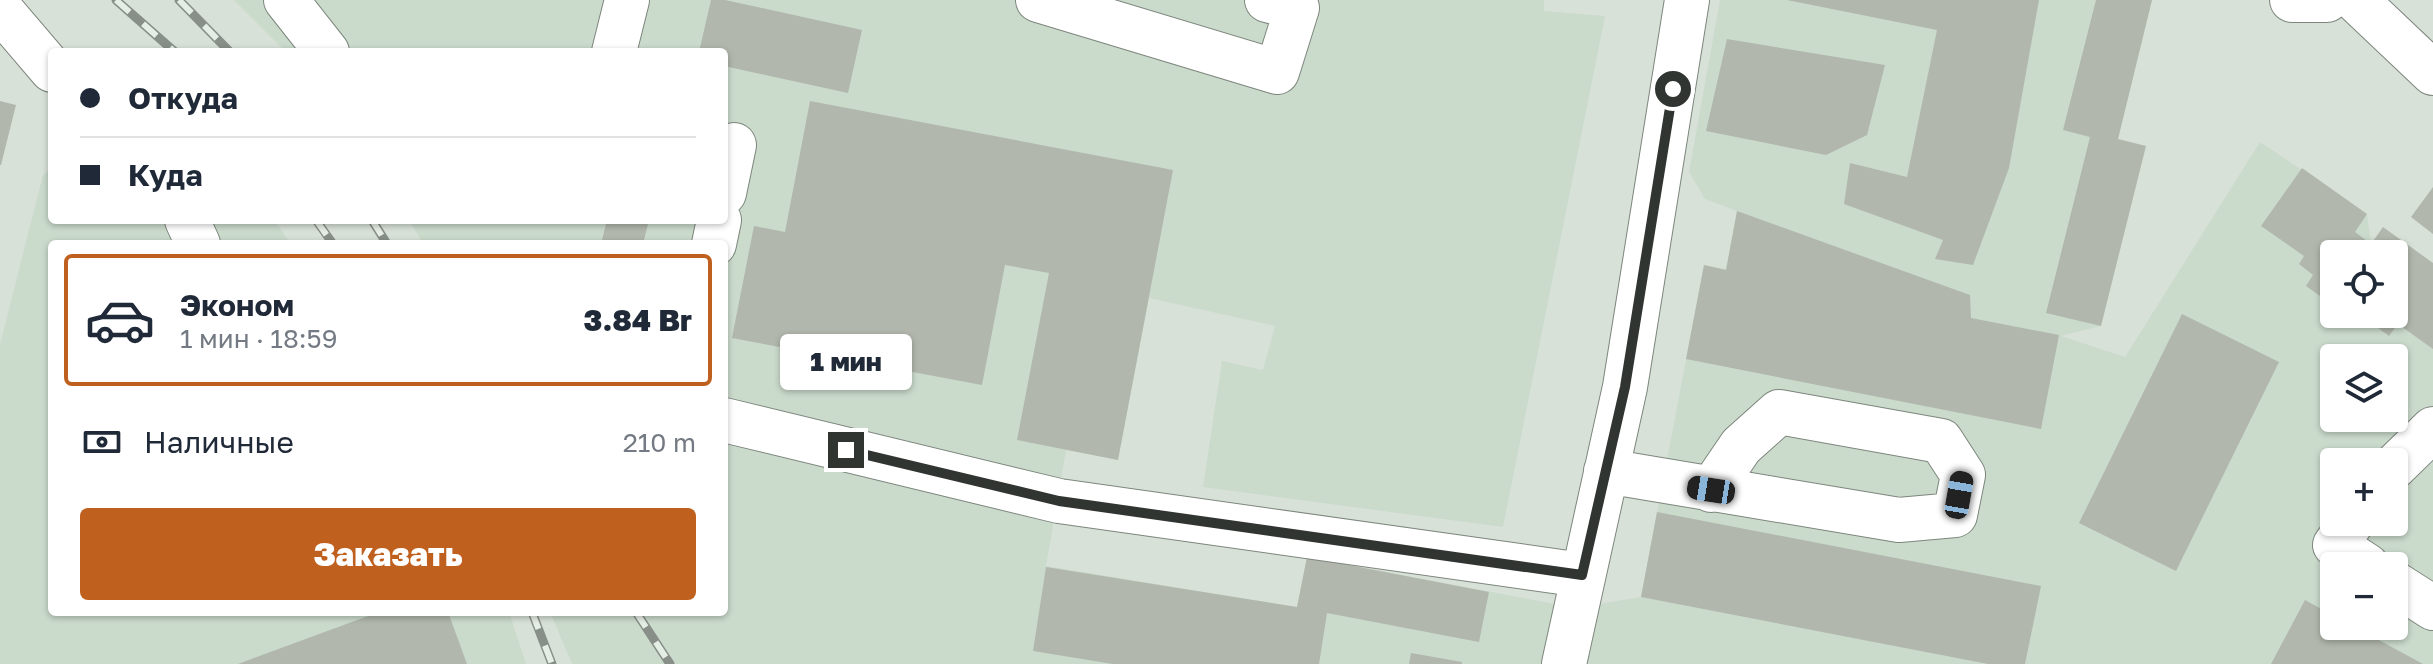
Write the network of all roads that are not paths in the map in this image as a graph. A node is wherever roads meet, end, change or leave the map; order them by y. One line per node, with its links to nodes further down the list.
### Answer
1 (286, 0): 10 (lane)
2 (627, 0): 11 (lane)
3 (1038, 0): 4 (lane)
4 (1267, 0)
5 (1687, 0): 19 (lane)
6 (2292, 0): 7 (lane)
7 (2327, 0)
8 (2356, 0): 13 (lane)
9 (0, 9): 12 (lane)
10 (324, 48)
11 (615, 48)
12 (48, 65)
13 (2433, 73)
14 (734, 145): 15 (lane)
15 (728, 174)
16 (728, 421): 23 (lane)
17 (2433, 429): 18 (lane)
18 (2408, 453)
19 (1606, 471): 20 (lane); 23 (lane)
20 (1711, 490): 20 (lane)
21 (2342, 536): 22 (lane)
22 (2346, 552)
23 (1582, 575): 26 (lane)
24 (2408, 592): 25 (lane)
25 (2433, 608)
26 (1564, 664)

